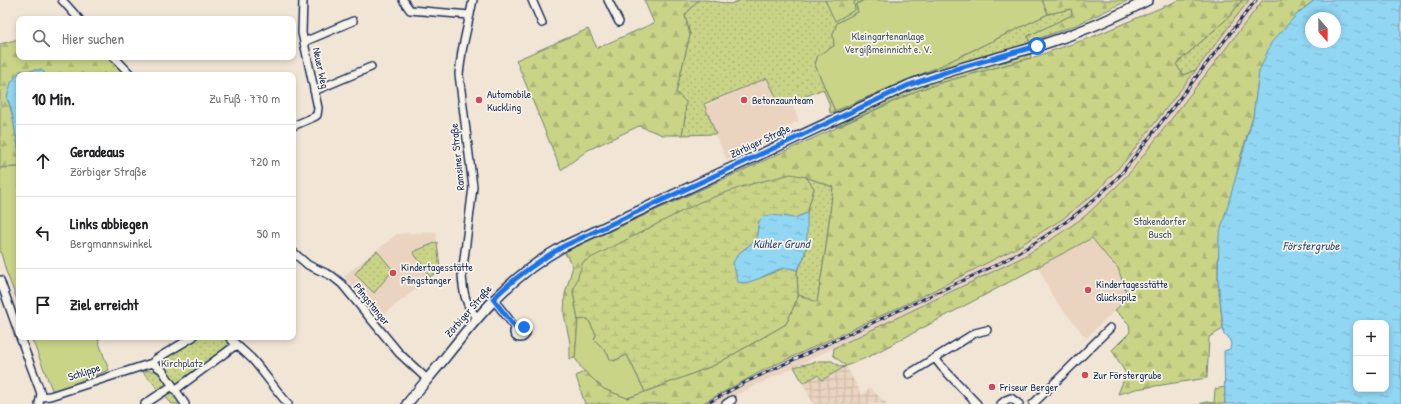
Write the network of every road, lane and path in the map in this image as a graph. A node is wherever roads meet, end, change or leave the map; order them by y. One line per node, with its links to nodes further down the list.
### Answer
1 (303, 0): 13 (street, Neuer Weg)
2 (403, 0): 8 (street)
3 (474, 0): 8 (street, Ramsiner Straße)
4 (532, 0): 12 (street)
5 (608, 0): 11 (street)
6 (1148, 0): 21 (street, Zörbiger Straße)
7 (64, 1): 9 (street)
8 (470, 15): 22 (street, Ramsiner Straße)
9 (76, 16)
10 (354, 21): 13 (street)
11 (619, 22)
12 (542, 23)
13 (304, 42): 17 (street, Neuer Weg)
14 (117, 60): 16 (street)
15 (371, 67): 17 (street)
16 (128, 72)
17 (314, 91): 18 (street, Neuer Weg)
18 (296, 125)
19 (296, 255): 34 (street, Pfingstanger)
20 (0, 280): 23 (street)
21 (493, 299): 22 (street, Zörbiger Straße); 24 (street)
22 (477, 317): 34 (street, Zörbiger Straße)
23 (16, 325)
24 (515, 327)
25 (1110, 328): 44 (street)
26 (987, 330): 31 (street)
27 (21, 340): 36 (street)
28 (188, 340): 32 (street)
29 (231, 340): 30 (street)
30 (236, 345): 35 (street); 39 (street)
31 (935, 358): 33 (street); 41 (street)
32 (152, 363): 35 (street); 36 (street, Schlippe)
33 (908, 374)
34 (428, 379): 40 (street, Zörbiger Straße)
35 (174, 388): 37 (street); 38 (street)
36 (40, 400)
37 (145, 404)
38 (185, 404)
39 (288, 404)
40 (407, 404)
41 (978, 404)
42 (1001, 404): 43 (street)
43 (1019, 404)
44 (1033, 404)

